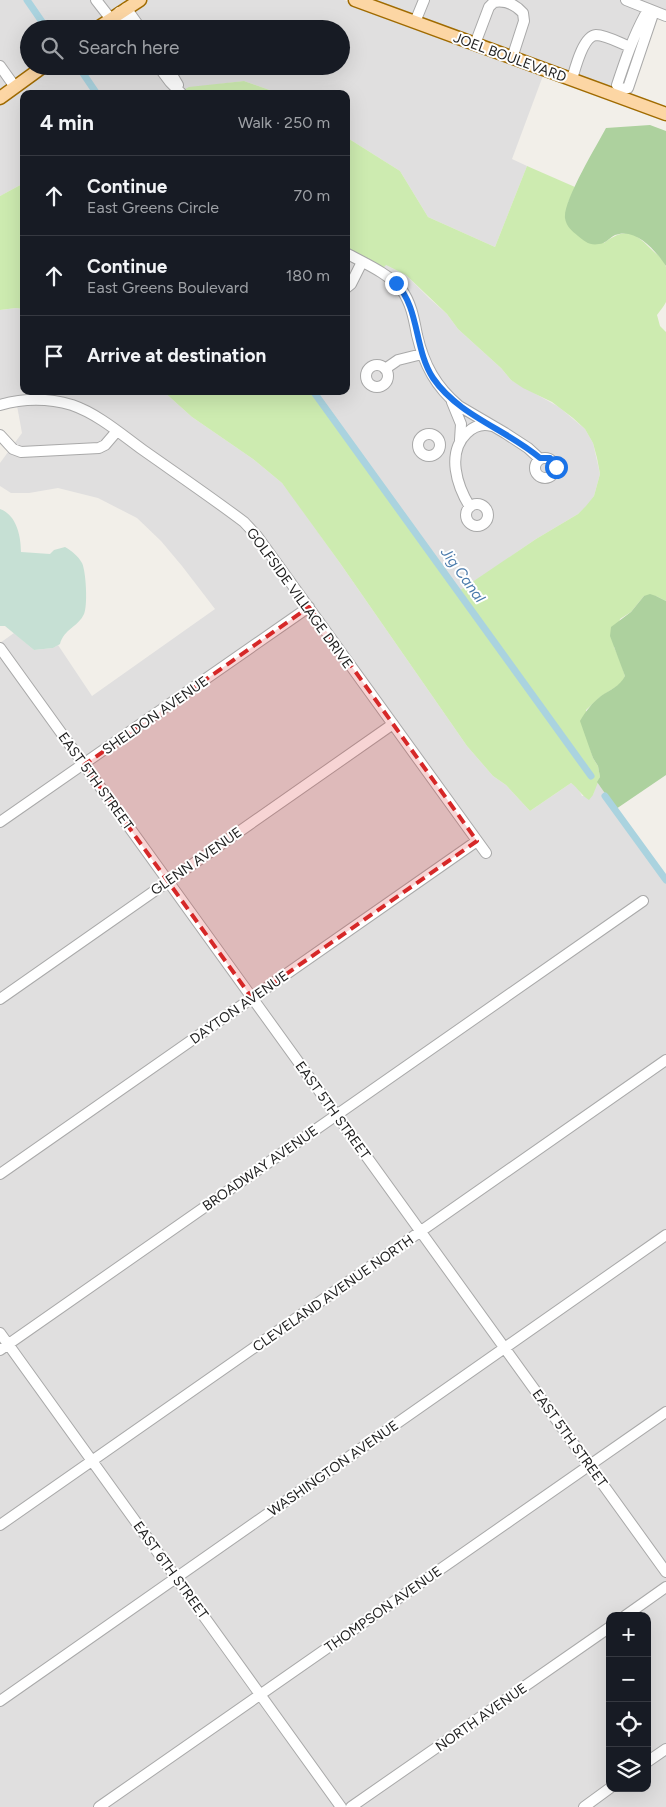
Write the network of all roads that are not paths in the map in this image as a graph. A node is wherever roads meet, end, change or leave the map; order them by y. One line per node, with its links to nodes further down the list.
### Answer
1 (96, 0): 8 (street)
2 (140, 0): 8 (main road)
3 (355, 0): 6 (main road, JOEL BOULEVARD)
4 (424, 0): 13 (street)
5 (626, 0): 7 (street)
6 (382, 5): 13 (main road, JOEL BOULEVARD)
7 (651, 8): 9 (street); 15 (street); 25 (street)
8 (118, 13): 10 (main road); 11 (street); 12 (street)
9 (666, 16)
10 (108, 20)
11 (123, 20)
12 (128, 20)
13 (415, 22): 14 (main road, JOEL BOULEVARD)
14 (475, 44): 16 (main road, JOEL BOULEVARD); 16 (street)
15 (630, 47): 21 (street); 25 (street)
16 (512, 58): 21 (main road, JOEL BOULEVARD)
17 (0, 66): 22 (street)
18 (32, 75): 22 (main road)
19 (165, 75): 23 (street)
20 (173, 75): 24 (street)
21 (572, 80): 25 (main road, JOEL BOULEVARD)
22 (15, 87): 26 (main road)
23 (178, 90)
24 (180, 90)
25 (620, 93): 27 (main road, JOEL BOULEVARD)
26 (0, 98)
27 (666, 114)
28 (350, 255): 29 (street)
29 (362, 262): 30 (street); 31 (street)
30 (350, 284)
31 (422, 354): 32 (street); 33 (street)
32 (386, 369)
33 (450, 399): 35 (street); 38 (street)
34 (0, 405): 36 (street, GOLFSIDE VILLAGE DRIVE)
35 (495, 427): 38 (street); 40 (street)
36 (117, 431): 37 (street); 42 (street, GOLFSIDE VILLAGE DRIVE)
37 (0, 435)
38 (459, 444): 39 (street); 41 (street)
39 (439, 446)
40 (540, 458)
41 (470, 507)
42 (309, 607): 44 (street, GOLFSIDE VILLAGE DRIVE); 45 (street, SHELDON AVENUE)
43 (0, 648): 45 (street, EAST 5TH STREET)
44 (393, 724): 47 (street, GOLFSIDE VILLAGE DRIVE); 49 (street, GLENN AVENUE)
45 (84, 764): 46 (street, SHELDON AVENUE); 49 (street, EAST 5TH STREET)
46 (0, 822)
47 (477, 841): 48 (street, GOLFSIDE VILLAGE DRIVE); 52 (street, DAYTON AVENUE)
48 (486, 853)
49 (168, 881): 51 (street, GLENN AVENUE); 52 (street, EAST 5TH STREET)
50 (643, 901): 54 (street, BROADWAY AVENUE)
51 (0, 998)
52 (252, 998): 54 (street, EAST 5TH STREET); 55 (street, DAYTON AVENUE)
53 (666, 1060): 56 (street, CLEVELAND AVENUE NORTH)
54 (336, 1114): 56 (street, EAST 5TH STREET); 59 (street, BROADWAY AVENUE)
55 (0, 1174)
56 (421, 1232): 60 (street, EAST 5TH STREET); 62 (street, CLEVELAND AVENUE NORTH)
57 (666, 1235): 60 (street, WASHINGTON AVENUE)
58 (0, 1333): 59 (street, EAST 6TH STREET)
59 (4, 1347): 62 (street, EAST 6TH STREET)
60 (505, 1348): 63 (street, EAST 5TH STREET); 66 (street, WASHINGTON AVENUE)
61 (666, 1412): 63 (street, THOMPSON AVENUE)
62 (92, 1461): 64 (street, CLEVELAND AVENUE NORTH); 66 (street, EAST 6TH STREET)
63 (589, 1465): 65 (street, EAST 5TH STREET); 70 (street, THOMPSON AVENUE)
64 (0, 1525)
65 (666, 1572)
66 (177, 1578): 70 (street, EAST 6TH STREET); 71 (street, WASHINGTON AVENUE)
67 (666, 1587): 68 (street)
68 (631, 1612)
69 (606, 1630): 77 (street, NORTH AVENUE)
70 (260, 1695): 75 (street, THOMPSON AVENUE); 76 (street, EAST 6TH STREET)
71 (0, 1701)
72 (666, 1749): 73 (street)
73 (651, 1759)
74 (606, 1791): 78 (street)
75 (100, 1807)
76 (341, 1807)
77 (352, 1807)
78 (584, 1807)

